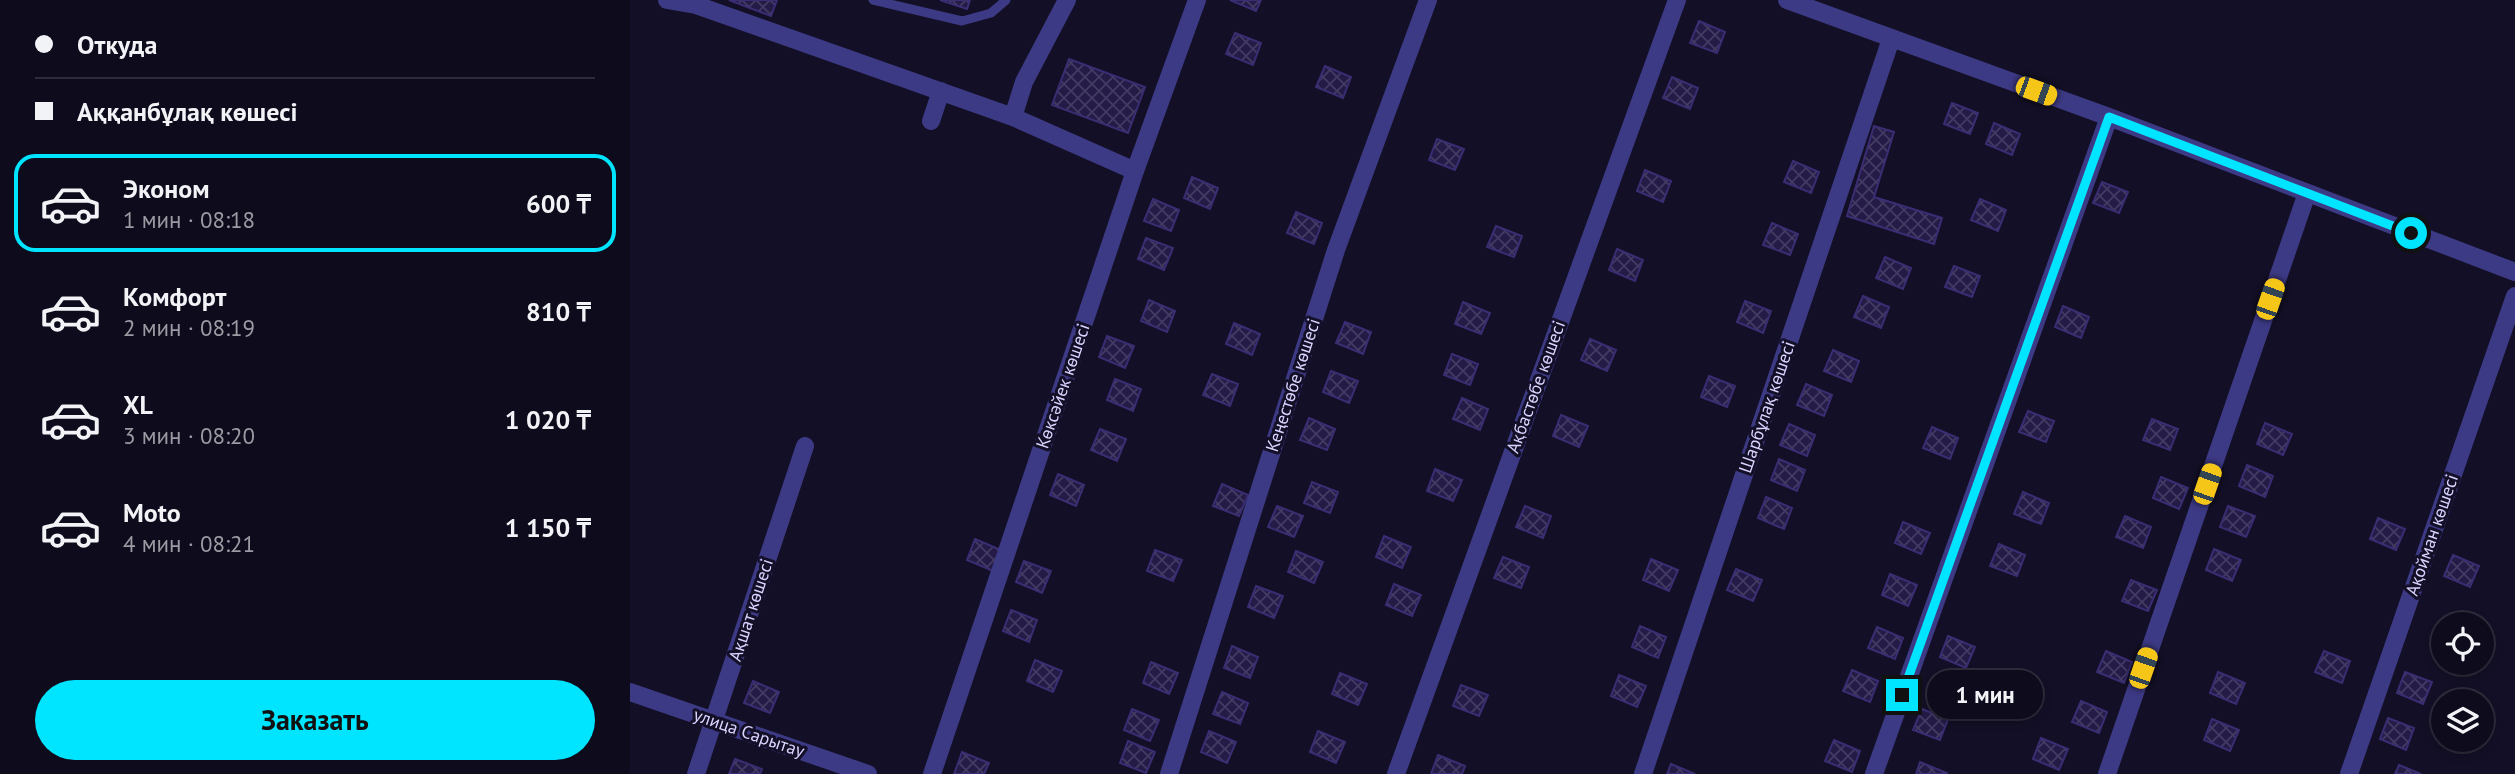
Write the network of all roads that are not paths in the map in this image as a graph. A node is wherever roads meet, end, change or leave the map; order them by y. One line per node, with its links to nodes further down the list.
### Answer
1 (667, 0): 10 (street)
2 (873, 0): 3 (lane)
3 (1006, 0)
4 (1067, 0): 11 (street)
5 (1198, 0): 14 (street, Көксәйек көшесі)
6 (1427, 0): 24 (street, Кеңестөбе көшесі)
7 (1677, 0): 25 (street, Ақбастөбе көшесі)
8 (1787, 0): 9 (street)
9 (1891, 39): 12 (street); 26 (street, Шарбұлақ көшесі)
10 (941, 91): 11 (street); 13 (street)
11 (1013, 117): 14 (street)
12 (2109, 117): 15 (street); 27 (street)
13 (931, 121)
14 (1135, 171): 23 (street, Көксәйек көшесі)
15 (2307, 193): 16 (street); 28 (street)
16 (2515, 272)
17 (2515, 296): 29 (street, Ақойман көшесі)
18 (805, 446): 20 (street, Ақшат көшесі)
19 (630, 692): 20 (street, улица Сарытау)
20 (714, 721): 21 (street, Ақшат көшесі); 22 (street, улица Сарытау)
21 (696, 774)
22 (869, 774)
23 (932, 774)
24 (1169, 774)
25 (1396, 774)
26 (1643, 774)
27 (1874, 774)
28 (2107, 774)
29 (2349, 774)

